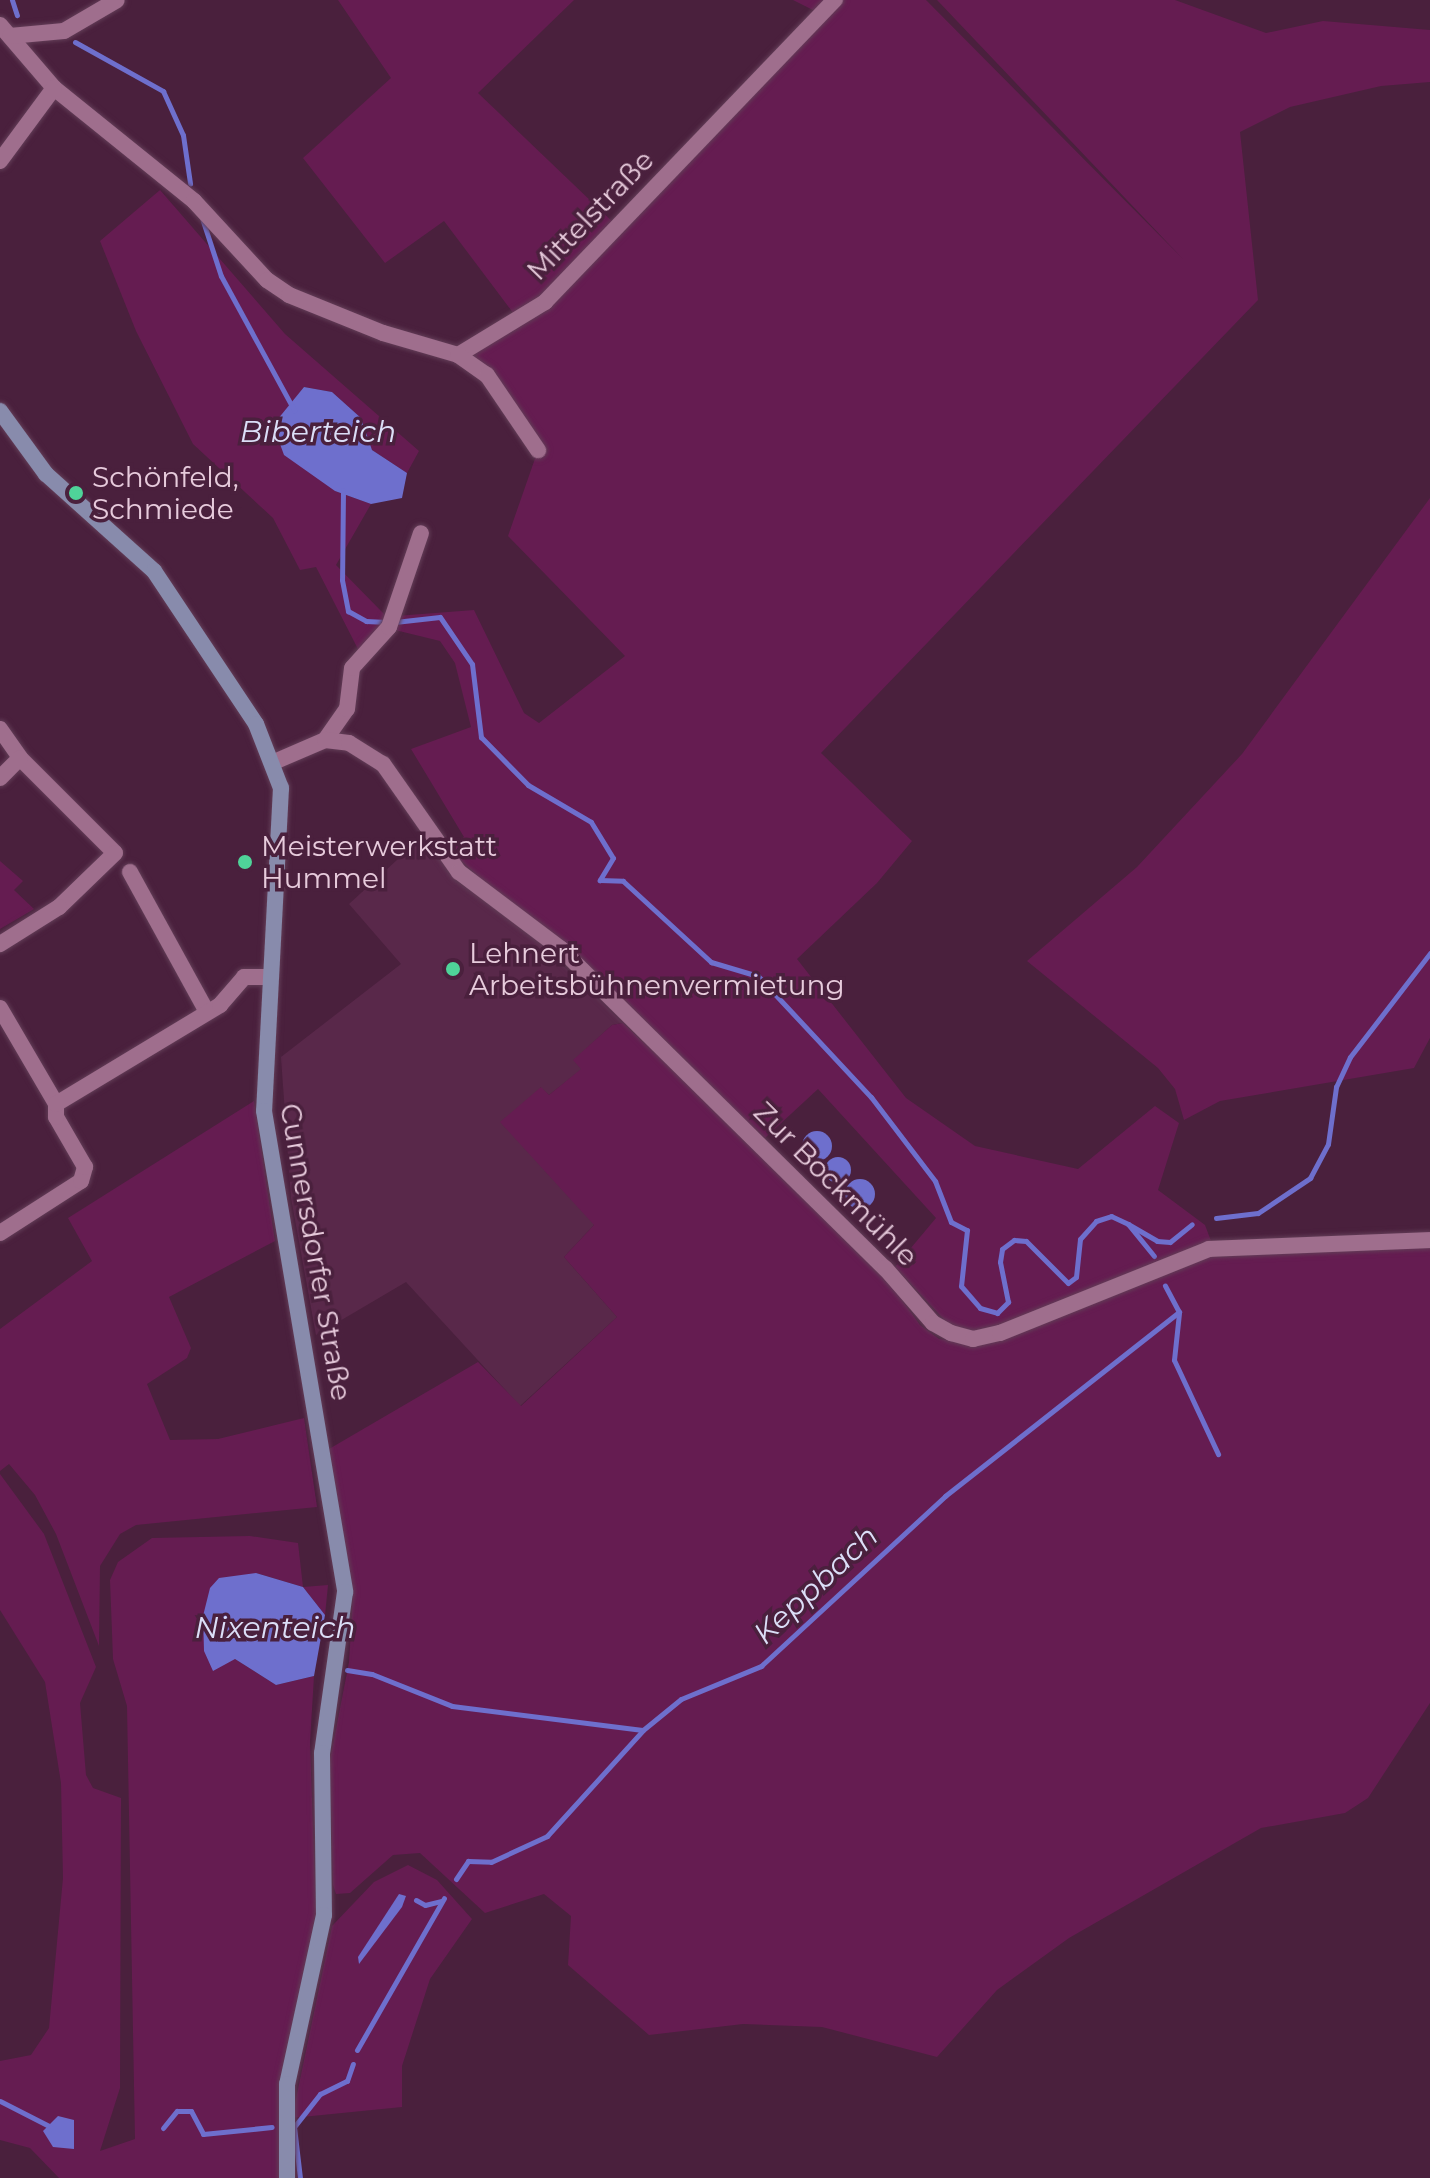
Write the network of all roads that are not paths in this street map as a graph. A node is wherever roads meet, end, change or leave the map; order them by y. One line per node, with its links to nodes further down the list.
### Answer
1 (117, 0): 3 (street)
2 (835, 0): 6 (street, Mittelstraße)
3 (5, 31): 4 (street)
4 (54, 88): 5 (street); 6 (street)
5 (0, 161)
6 (458, 355): 8 (street)
7 (0, 411): 13 (street, Cunnersdorfer Straße)
8 (538, 450)
9 (421, 533): 11 (street)
10 (0, 729): 12 (street)
11 (325, 740): 13 (street); 22 (street, Zur Bockmühle)
12 (20, 758): 14 (street); 16 (street)
13 (274, 762): 17 (street, Cunnersdorfer Straße)
14 (0, 778)
15 (130, 872): 19 (street)
16 (0, 944)
17 (268, 977): 19 (street); 23 (street, Cunnersdorfer Straße)
18 (0, 1008): 20 (street)
19 (207, 1012): 20 (street)
20 (56, 1104): 21 (street)
21 (0, 1233)
22 (1430, 1240)
23 (287, 2177)

